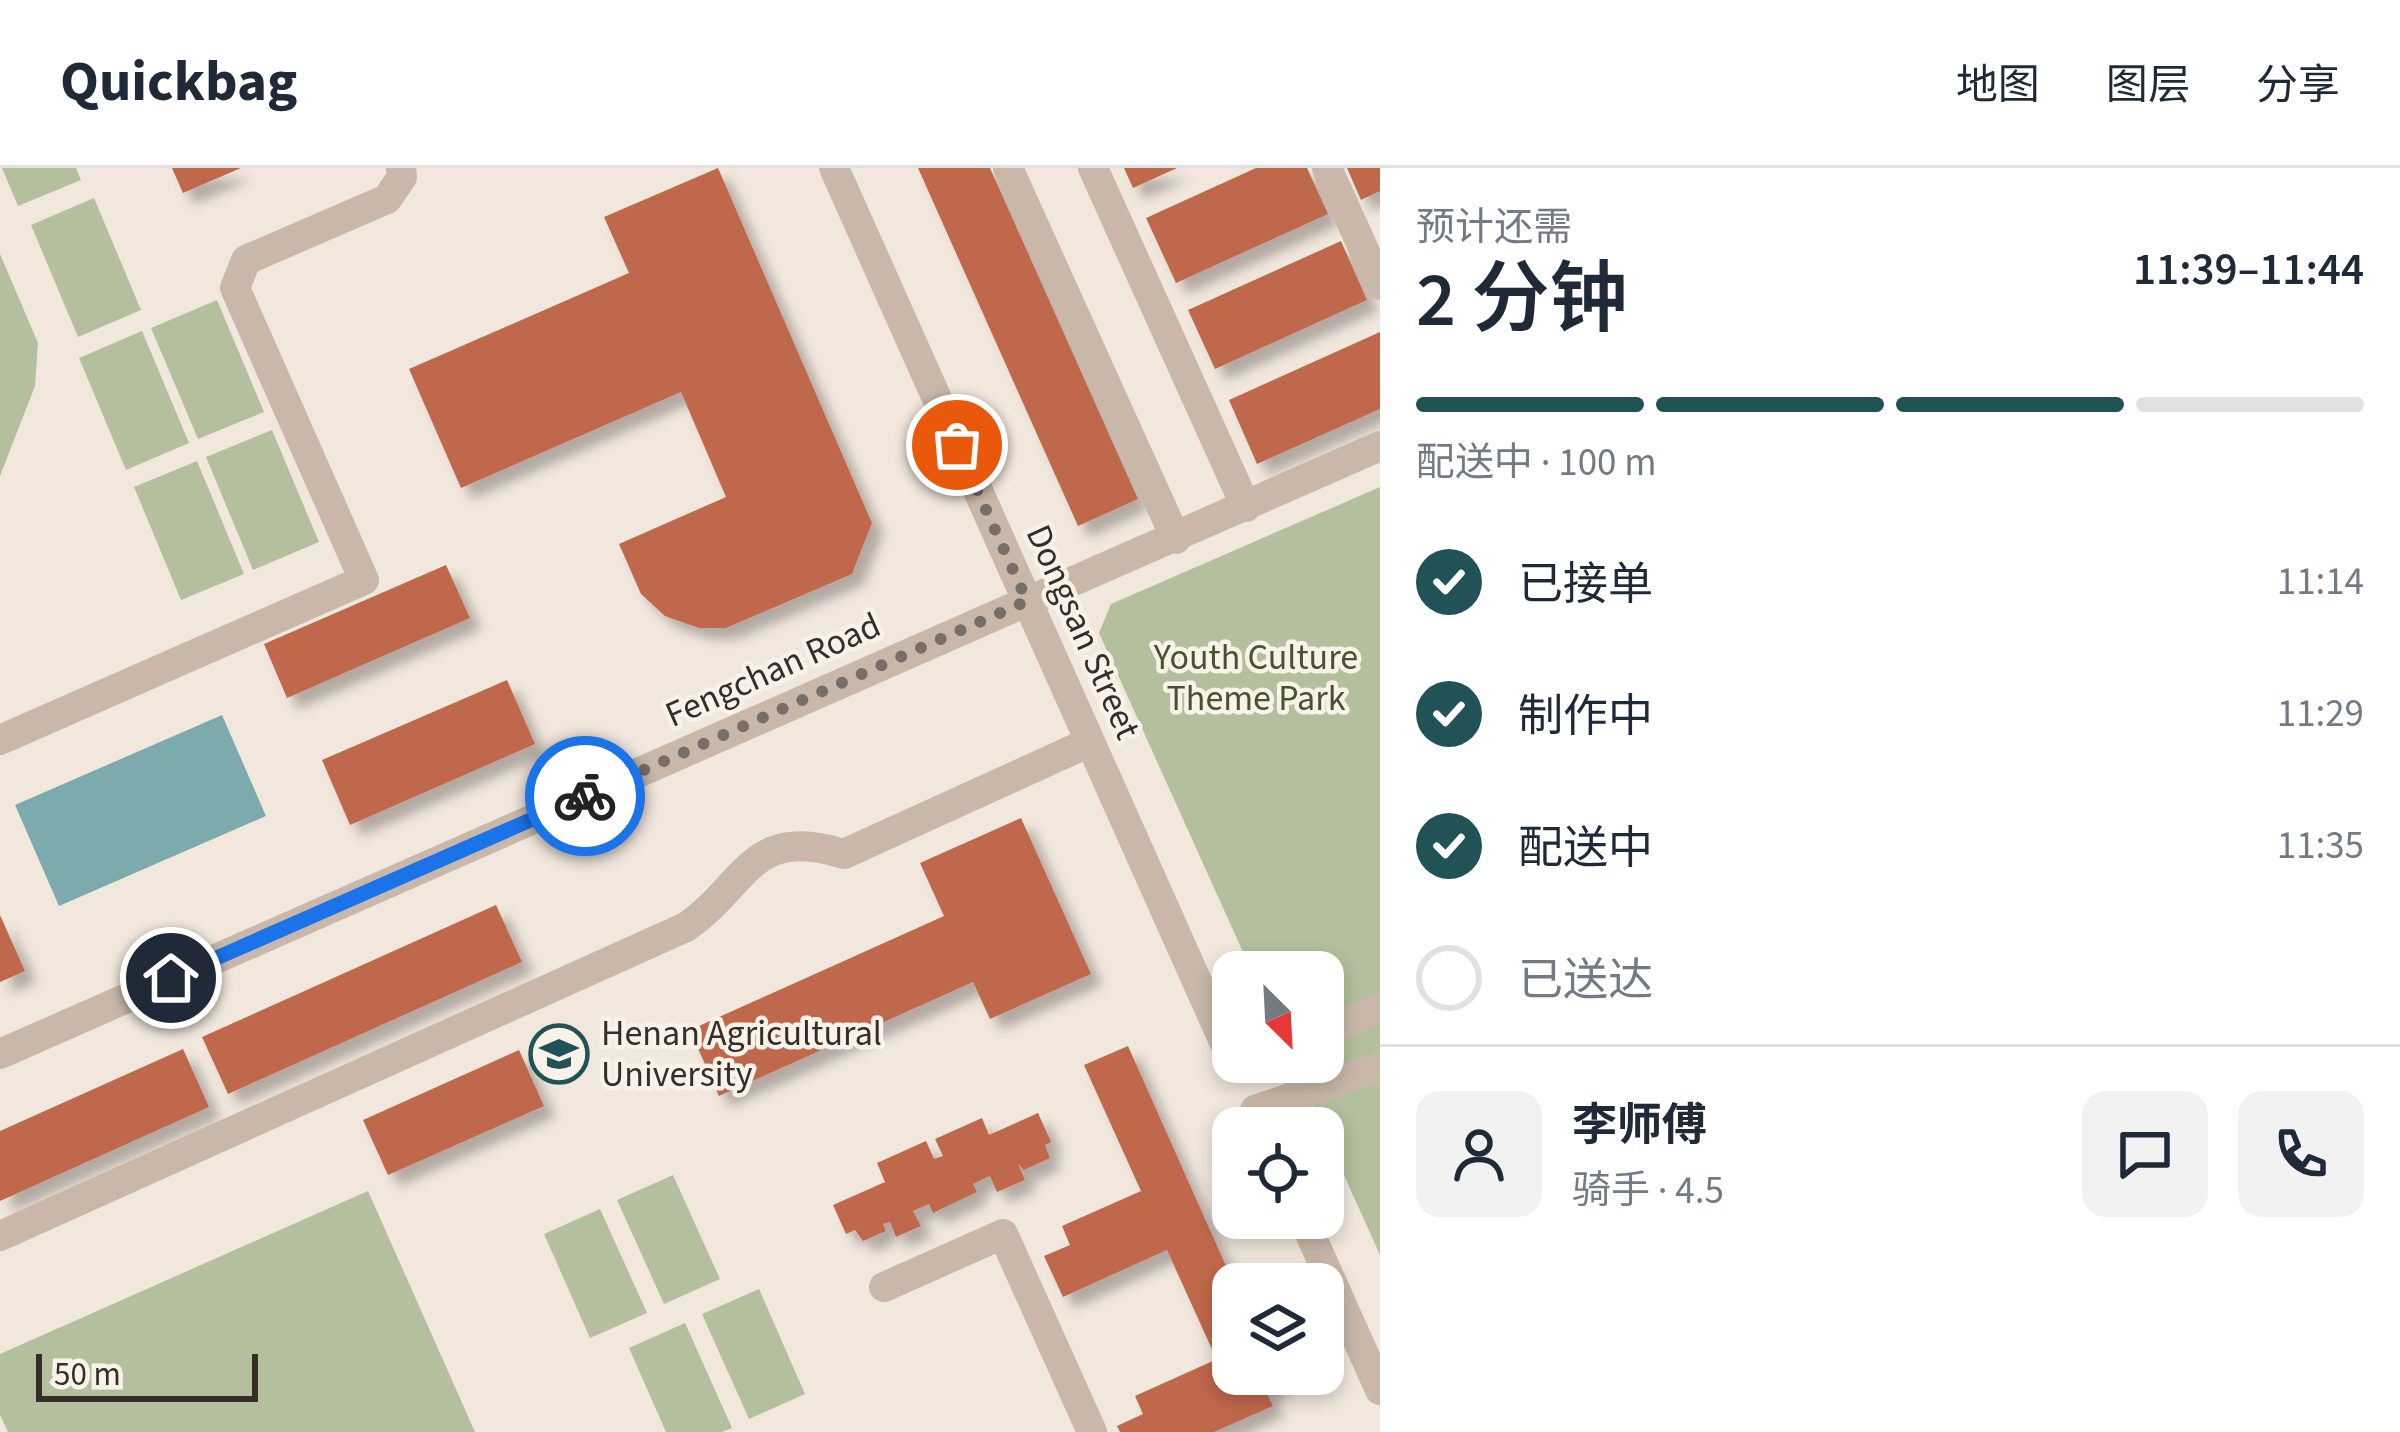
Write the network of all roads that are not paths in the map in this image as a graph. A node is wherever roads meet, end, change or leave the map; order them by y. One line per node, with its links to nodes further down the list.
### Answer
1 (401, 168): 11 (street)
2 (834, 168): 10 (street, Dongsan Street)
3 (1009, 168): 9 (street)
4 (1093, 168): 8 (street)
5 (1327, 168): 6 (street)
6 (1380, 285)
7 (1380, 446): 8 (street, Fengchan Road)
8 (1246, 507): 9 (street, Fengchan Road)
9 (1176, 539): 10 (street, Fengchan Road)
10 (1027, 601): 12 (street, Dongsan Street); 16 (street, Fengchan Road)
11 (0, 740)
12 (1090, 742): 13 (street, Dongsan Street); 19 (street)
13 (1212, 1008)
14 (1380, 1009): 15 (street)
15 (1344, 1024)
16 (0, 1054)
17 (1380, 1067): 18 (street)
18 (1287, 1107)
19 (0, 1236)
20 (1312, 1239): 22 (street)
21 (884, 1287): 23 (street)
22 (1380, 1390)
23 (1092, 1432)

